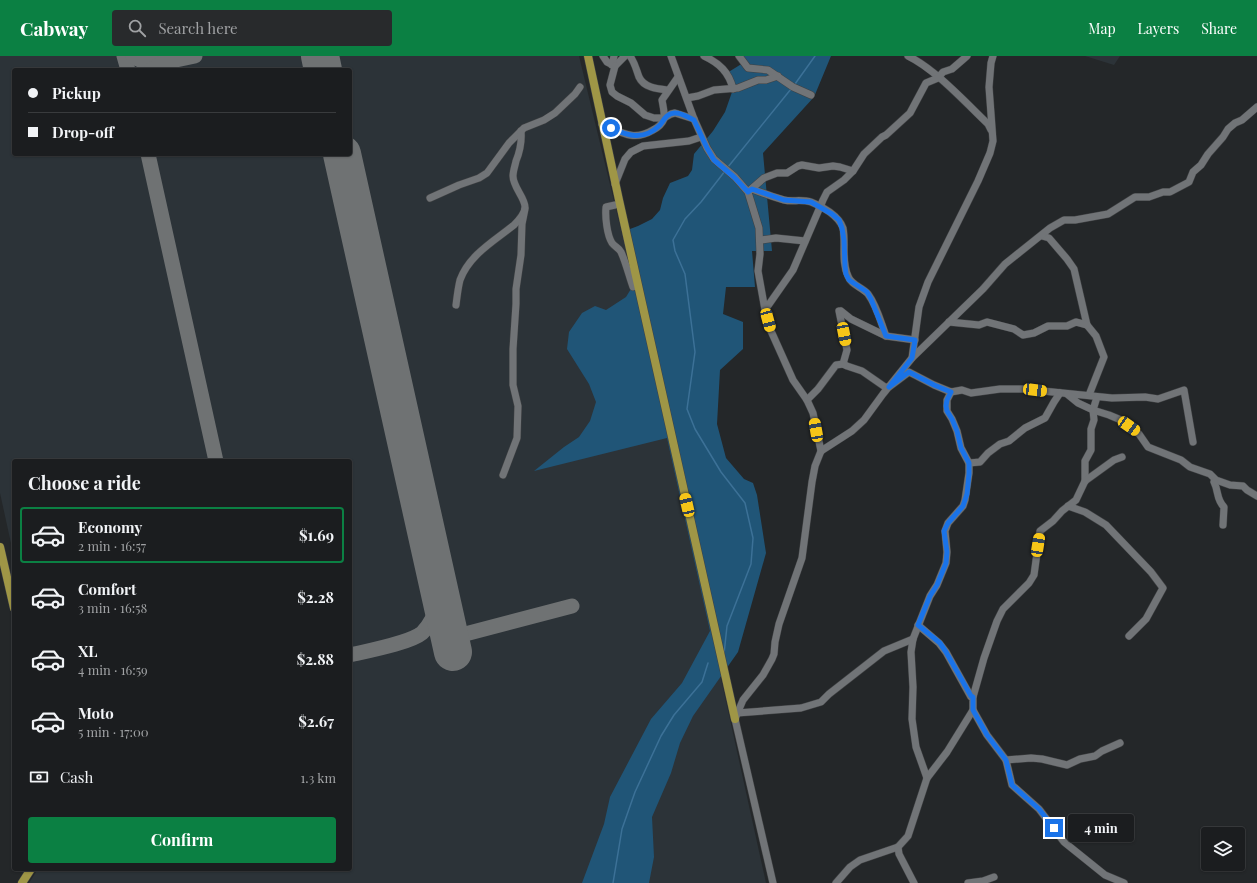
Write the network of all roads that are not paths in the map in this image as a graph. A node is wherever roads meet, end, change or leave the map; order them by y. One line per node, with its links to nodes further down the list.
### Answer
1 (588, 56): 24 (main road)
2 (603, 56): 12 (street)
3 (614, 56): 12 (street)
4 (625, 56): 12 (street)
5 (630, 56): 18 (street)
6 (671, 56): 14 (street)
7 (704, 56): 17 (street)
8 (739, 56): 13 (street)
9 (908, 56): 15 (street)
10 (967, 56): 15 (street)
11 (993, 56): 26 (street)
12 (614, 66): 22 (street)
13 (778, 76): 17 (street); 19 (street)
14 (678, 77): 18 (street); 20 (street)
15 (938, 78): 26 (street); 28 (street)
16 (580, 87): 25 (street)
17 (733, 89): 20 (street)
18 (668, 90): 22 (street)
19 (811, 95)
20 (687, 98): 23 (street)
21 (1257, 107): 35 (street)
22 (664, 118): 23 (street); 24 (street)
23 (694, 120): 27 (street)
24 (602, 124): 29 (main road)
25 (521, 131): 31 (street); 34 (street)
26 (991, 132): 44 (street)
27 (701, 137): 29 (street); 30 (street)
28 (853, 171): 30 (street); 33 (street)
29 (615, 184): 71 (main road)
30 (750, 191): 33 (street); 36 (street)
31 (430, 198)
32 (615, 205): 38 (street)
33 (820, 207): 37 (street); 43 (street)
34 (525, 209): 39 (street); 58 (street)
35 (1042, 236): 41 (street); 42 (street)
36 (761, 240): 37 (street); 40 (street)
37 (805, 241): 40 (street)
38 (633, 287)
39 (456, 305)
40 (765, 310): 52 (street)
41 (949, 322): 42 (street); 45 (street)
42 (1087, 325): 50 (street)
43 (886, 336): 44 (street); 46 (street)
44 (915, 340): 45 (street)
45 (912, 358): 47 (street)
46 (843, 364): 47 (street); 52 (street)
47 (889, 387): 48 (street); 55 (street)
48 (951, 392): 49 (street); 57 (street)
49 (1064, 394): 50 (street); 53 (street); 57 (street)
50 (1089, 395): 51 (street)
51 (1097, 396): 53 (street); 54 (street)
52 (807, 400): 55 (street)
53 (1093, 410): 59 (street); 61 (street)
54 (1193, 442)
55 (821, 451): 71 (street)
56 (1122, 457): 59 (street)
57 (969, 463): 66 (street)
58 (503, 475)
59 (1085, 481): 62 (street)
60 (1214, 482): 63 (street)
61 (1257, 496)
62 (1068, 506): 67 (street); 69 (street)
63 (1223, 525)
64 (1, 552): 65 (main road)
65 (12, 599)
66 (918, 625): 68 (street); 69 (street)
67 (1129, 636)
68 (913, 640): 71 (street); 74 (street)
69 (973, 697): 70 (street)
70 (973, 710): 73 (street); 74 (street)
71 (736, 716): 79 (street)
72 (1120, 743): 73 (street)
73 (1006, 760): 83 (street)
74 (927, 778): 75 (street)
75 (898, 847): 80 (street); 81 (street)
76 (30, 871): 78 (main road)
77 (994, 877): 82 (street)
78 (22, 883)
79 (773, 883)
80 (836, 883)
81 (914, 883)
82 (968, 883)
83 (1124, 883)

